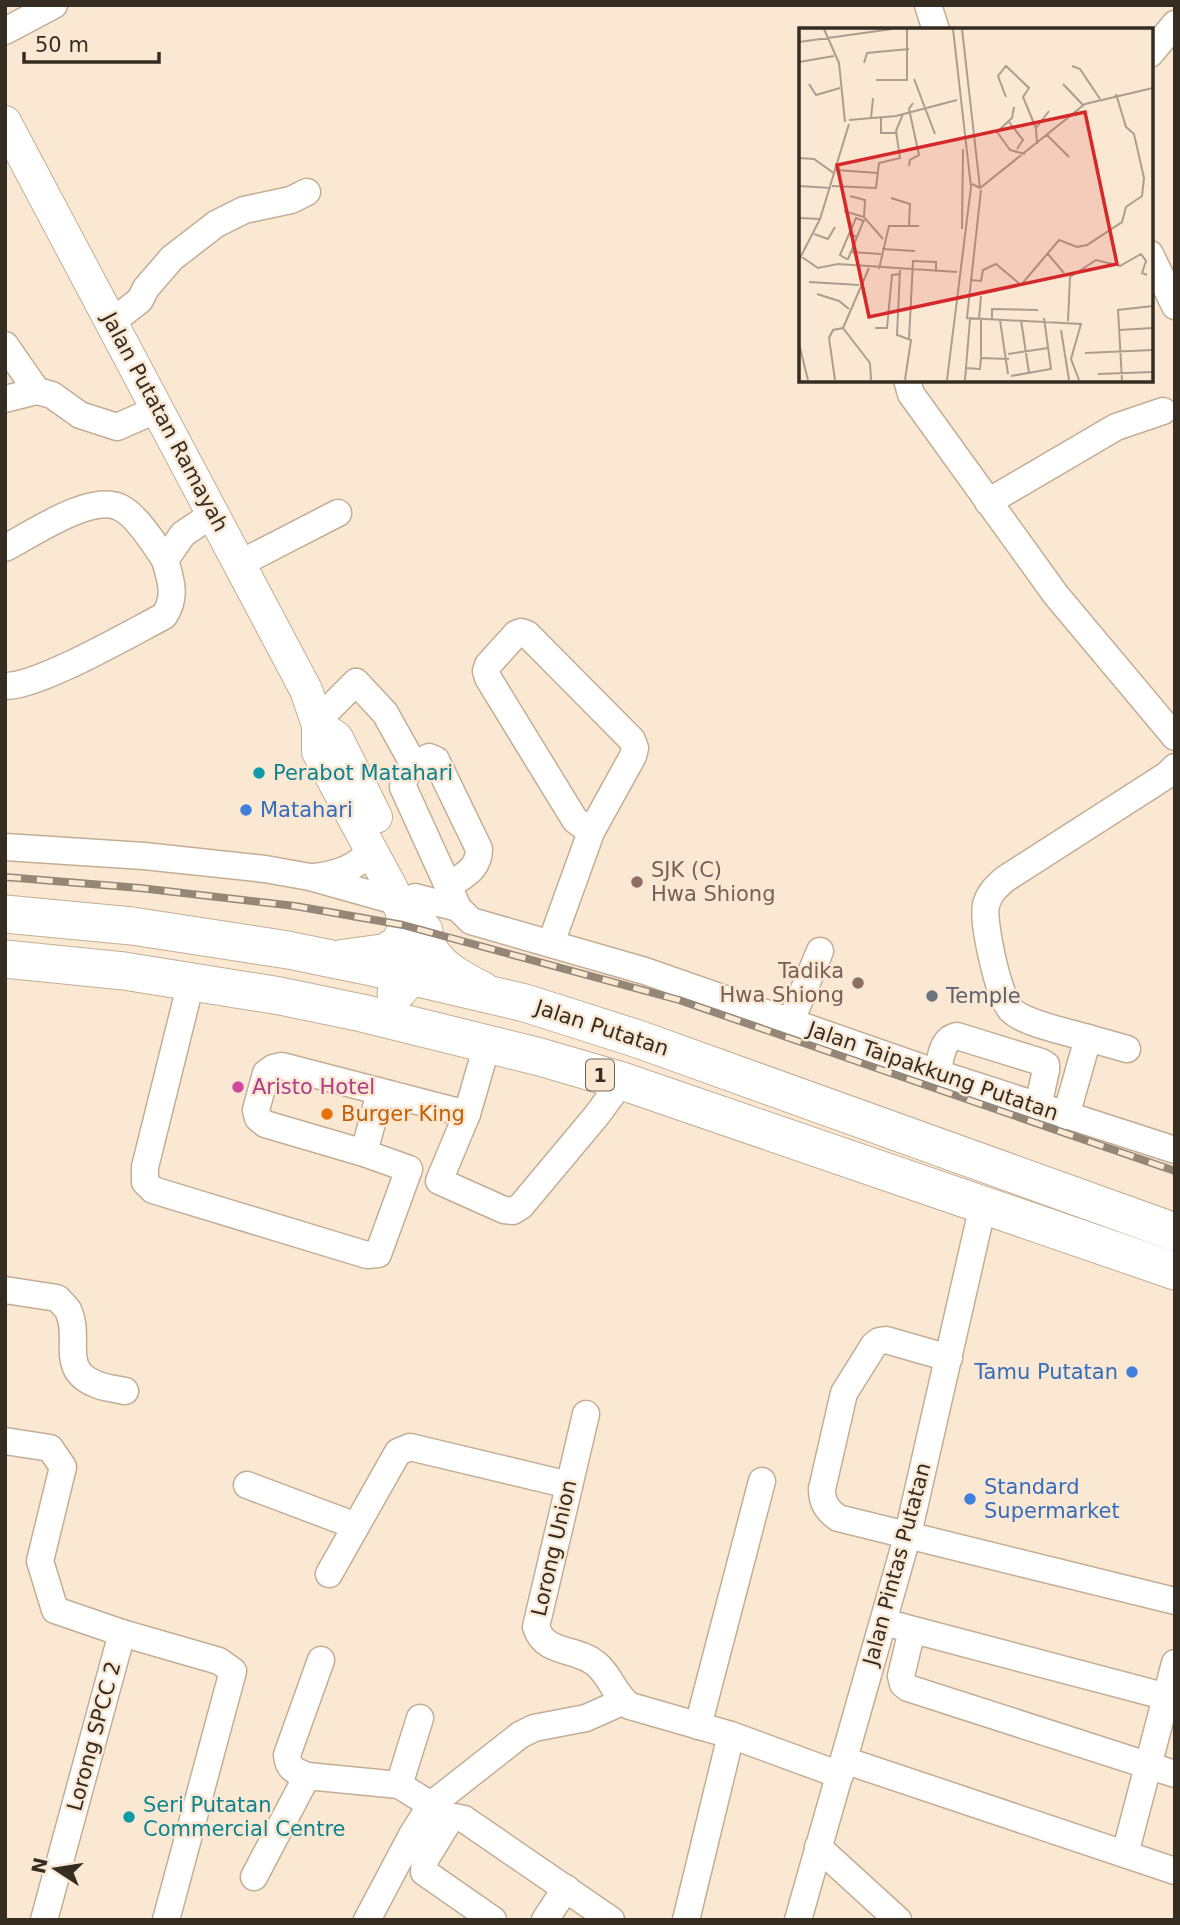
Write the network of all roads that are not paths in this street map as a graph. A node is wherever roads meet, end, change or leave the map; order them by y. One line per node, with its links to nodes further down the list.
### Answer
1 (54, 5): 5 (street)
2 (928, 5): 4 (street)
3 (1175, 24): 6 (street)
4 (935, 28)
5 (5, 31)
6 (1152, 52)
7 (5, 122): 11 (main road, Jalan Putatan Ramayah)
8 (307, 192): 11 (street)
9 (1152, 259): 10 (street)
10 (1175, 306)
11 (112, 322): 16 (main road, Jalan Putatan Ramayah)
12 (5, 345): 14 (street)
13 (908, 382): 18 (street)
14 (37, 391): 15 (street); 16 (street)
15 (5, 399)
16 (158, 409): 20 (main road, Jalan Putatan Ramayah)
17 (1163, 411): 18 (street)
18 (988, 502): 28 (street)
19 (338, 513): 23 (street)
20 (213, 514): 22 (street); 23 (main road, Jalan Putatan Ramayah)
21 (5, 548): 22 (street)
22 (165, 560): 25 (street)
23 (239, 564): 26 (main road, Jalan Putatan Ramayah)
24 (356, 681): 26 (street); 27 (street); 29 (street)
25 (5, 686)
26 (306, 690): 27 (main road, Jalan Putatan Ramayah)
27 (318, 725): 32 (main road, Jalan Putatan Ramayah); 35 (main road, Jalan Putatan Ramayah)
28 (1175, 737)
29 (414, 765): 31 (street); 37 (street)
30 (1175, 767): 50 (street)
31 (407, 794): 32 (street); 37 (street)
32 (373, 811): 38 (main road, Jalan Putatan Ramayah)
33 (591, 832): 33 (street); 40 (street)
34 (5, 847): 36 (street)
35 (371, 851): 36 (street); 38 (main road, Jalan Putatan Ramayah)
36 (310, 877): 38 (street, Jalan Taipakkung Putatan)
37 (454, 897): 38 (street, Jalan Taipakkung Putatan); 40 (street, Jalan Taipakkung Putatan)
38 (412, 910): 42 (main road, Jalan Putatan Ramayah); 44 (highway); 46 (main road, Jalan Putatan Ramayah)
39 (5, 914): 42 (highway, Jalan Putatan / 1)
40 (551, 943): 49 (street, Jalan Taipakkung Putatan)
41 (820, 951): 49 (street)
42 (329, 957): 44 (highway, Jalan Putatan / 1)
43 (5, 959): 45 (highway, 1)
44 (411, 976): 46 (highway, Jalan Putatan / 1); 48 (highway)
45 (191, 982): 48 (highway, 1); 62 (street)
46 (497, 995): 47 (highway, Jalan Putatan / 1)
47 (551, 1010): 53 (highway); 65 (highway, Jalan Putatan / 1)
48 (362, 1013): 51 (highway, 1)
49 (790, 1023): 54 (street, Jalan Taipakkung Putatan)
50 (1088, 1038): 52 (street); 59 (street)
51 (487, 1045): 53 (highway, 1); 58 (street)
52 (1126, 1049)
53 (540, 1057): 55 (highway, 1)
54 (937, 1073): 57 (street, Jalan Taipakkung Putatan); 57 (street)
55 (622, 1081): 63 (street); 64 (highway, 1)
56 (380, 1093): 58 (street); 61 (street); 61 (street)
57 (1038, 1106): 59 (street, Jalan Taipakkung Putatan)
58 (467, 1114): 63 (street)
59 (1066, 1116): 60 (street, Jalan Taipakkung Putatan)
60 (1175, 1150)
61 (364, 1153): 62 (street)
62 (409, 1169): 63 (street)
63 (439, 1181)
64 (983, 1205): 66 (highway, 1); 68 (street, Jalan Pintas Putatan)
65 (1175, 1232)
66 (1175, 1271)
67 (5, 1290): 69 (street)
68 (948, 1358): 76 (street, Jalan Pintas Putatan); 76 (street)
69 (125, 1391)
70 (586, 1414): 74 (street, Lorong Union)
71 (5, 1441): 81 (street)
72 (762, 1481): 87 (street)
73 (247, 1485): 75 (street)
74 (569, 1485): 75 (street); 85 (street, Lorong Union)
75 (356, 1526): 77 (street)
76 (908, 1534): 78 (street); 79 (street, Jalan Pintas Putatan)
77 (328, 1574)
78 (1175, 1601)
79 (883, 1622): 80 (street); 90 (street, Jalan Pintas Putatan)
80 (912, 1629): 84 (street); 89 (street)
81 (122, 1633): 100 (street, Lorong SPCC 2); 101 (street)
82 (321, 1660): 92 (street)
83 (1175, 1663): 84 (street)
84 (1170, 1697): 89 (street)
85 (624, 1702): 87 (street); 94 (street)
86 (421, 1718): 93 (street)
87 (698, 1726): 88 (street)
88 (730, 1735): 90 (street); 106 (street)
89 (1148, 1766): 91 (street); 96 (street)
90 (842, 1767): 95 (street, Jalan Pintas Putatan); 96 (street)
91 (1175, 1774)
92 (307, 1776): 93 (street); 98 (street)
93 (399, 1785): 94 (street)
94 (431, 1805): 102 (street)
95 (818, 1847): 107 (street, Jalan Pintas Putatan); 108 (street)
96 (1125, 1854): 97 (street)
97 (1175, 1871)
98 (254, 1877)
99 (566, 1888): 103 (street); 104 (street); 105 (street)
100 (44, 1920)
101 (166, 1920)
102 (367, 1920)
103 (493, 1920)
104 (545, 1920)
105 (611, 1920)
106 (686, 1920)
107 (798, 1920)
108 (898, 1920)

